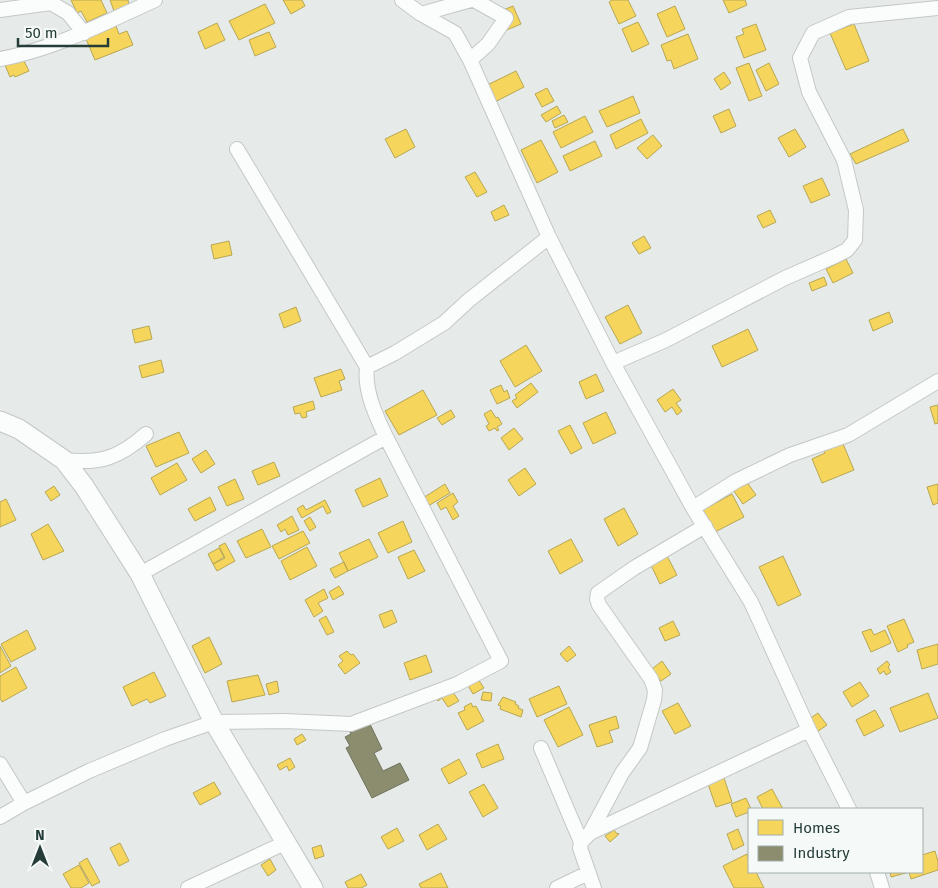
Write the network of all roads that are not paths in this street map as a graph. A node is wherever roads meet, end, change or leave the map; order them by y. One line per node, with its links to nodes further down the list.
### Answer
1 (155, 0): 7 (street)
2 (402, 0): 6 (street)
3 (472, 0): 6 (street); 9 (street)
4 (938, 8): 12 (street)
5 (0, 10): 7 (street)
6 (421, 14): 9 (street)
7 (84, 33): 8 (street)
8 (0, 59)
9 (470, 60): 11 (street)
10 (237, 149): 13 (street)
11 (549, 238): 12 (street); 13 (street)
12 (613, 363): 19 (street)
13 (367, 368): 17 (street)
14 (938, 381): 19 (street)
15 (0, 420): 18 (main road)
16 (146, 434): 18 (street)
17 (386, 437): 21 (street); 22 (street)
18 (64, 460): 21 (main road)
19 (693, 508): 20 (street)
20 (705, 526): 23 (street); 29 (street)
21 (140, 574): 22 (main road)
22 (214, 722): 26 (street); 30 (main road)
23 (809, 730): 27 (street); 29 (street)
24 (541, 748): 29 (street)
25 (0, 764): 26 (street)
26 (24, 803): 28 (street)
27 (848, 808)
28 (0, 817)
29 (586, 838): 31 (street)
30 (287, 842): 33 (street); 34 (main road)
31 (588, 873): 35 (street); 36 (street)
32 (877, 873): 37 (street)
33 (188, 888)
34 (314, 888)
35 (557, 888)
36 (594, 888)
37 (882, 888)

